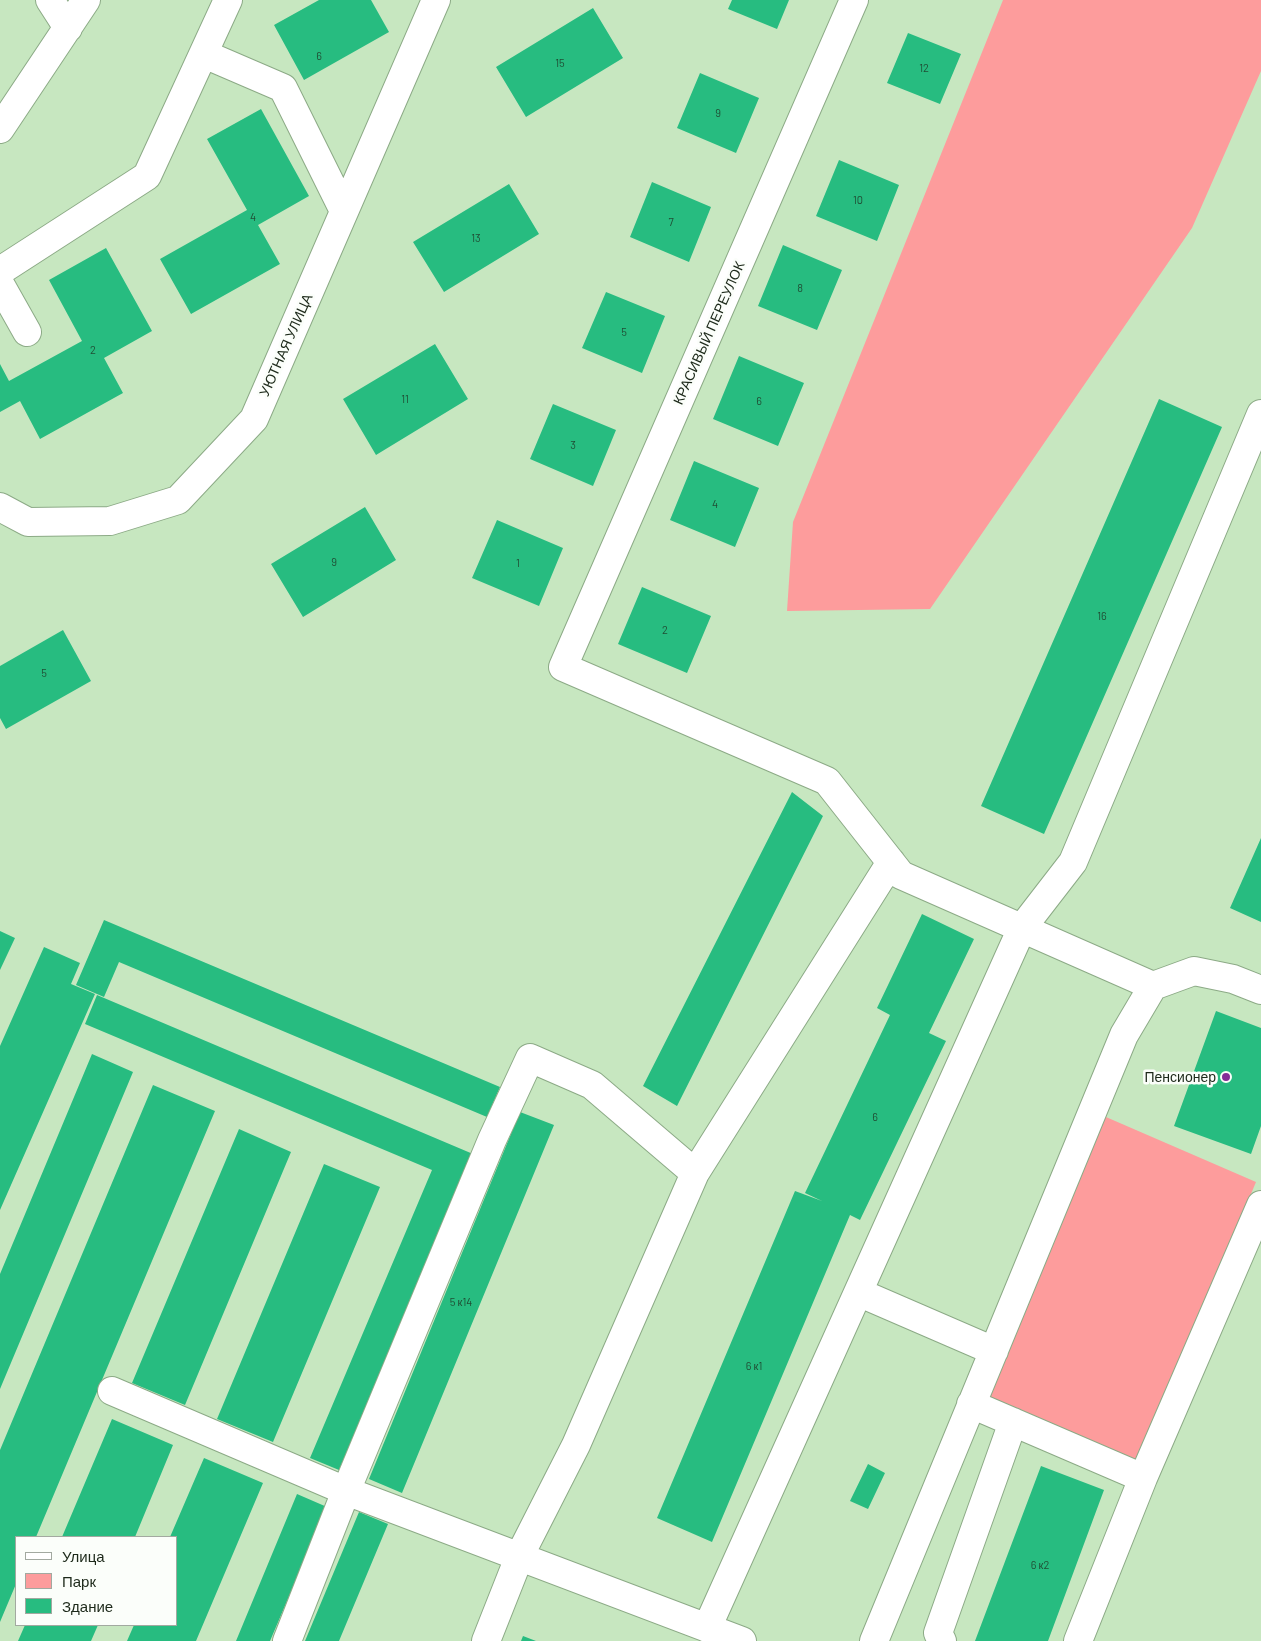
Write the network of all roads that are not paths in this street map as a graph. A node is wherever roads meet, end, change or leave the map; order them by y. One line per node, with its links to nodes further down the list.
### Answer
1 (50, 0): 6 (street)
2 (86, 0): 6 (street)
3 (228, 0): 7 (street)
4 (436, 0): 9 (street, УЮТНАЯ УЛИЦА)
5 (854, 0): 15 (street, КРАСИВЫЙ ПЕРЕУЛОК)
6 (68, 28): 8 (street)
7 (204, 54): 9 (street); 10 (street)
8 (0, 129)
9 (344, 211): 14 (street, УЮТНАЯ УЛИЦА)
10 (0, 271)
11 (0, 284): 12 (street)
12 (27, 332)
13 (1261, 414): 16 (street)
14 (0, 507)
15 (891, 862): 16 (street); 19 (street)
16 (1022, 928): 17 (street); 21 (street)
17 (1152, 986): 18 (street); 22 (street)
18 (1261, 990)
19 (695, 1173): 27 (street); 28 (street)
20 (1261, 1205): 26 (street)
21 (860, 1293): 22 (street); 29 (street)
22 (994, 1351): 24 (street)
23 (112, 1391): 27 (street)
24 (971, 1404): 25 (street); 33 (street)
25 (1013, 1422): 26 (street); 34 (street)
26 (1144, 1478): 35 (street)
27 (346, 1491): 28 (street); 30 (street)
28 (520, 1555): 29 (street); 31 (street)
29 (707, 1628): 32 (street)
30 (287, 1641)
31 (486, 1641)
32 (742, 1641)
33 (874, 1641)
34 (942, 1641)
35 (1078, 1641)

